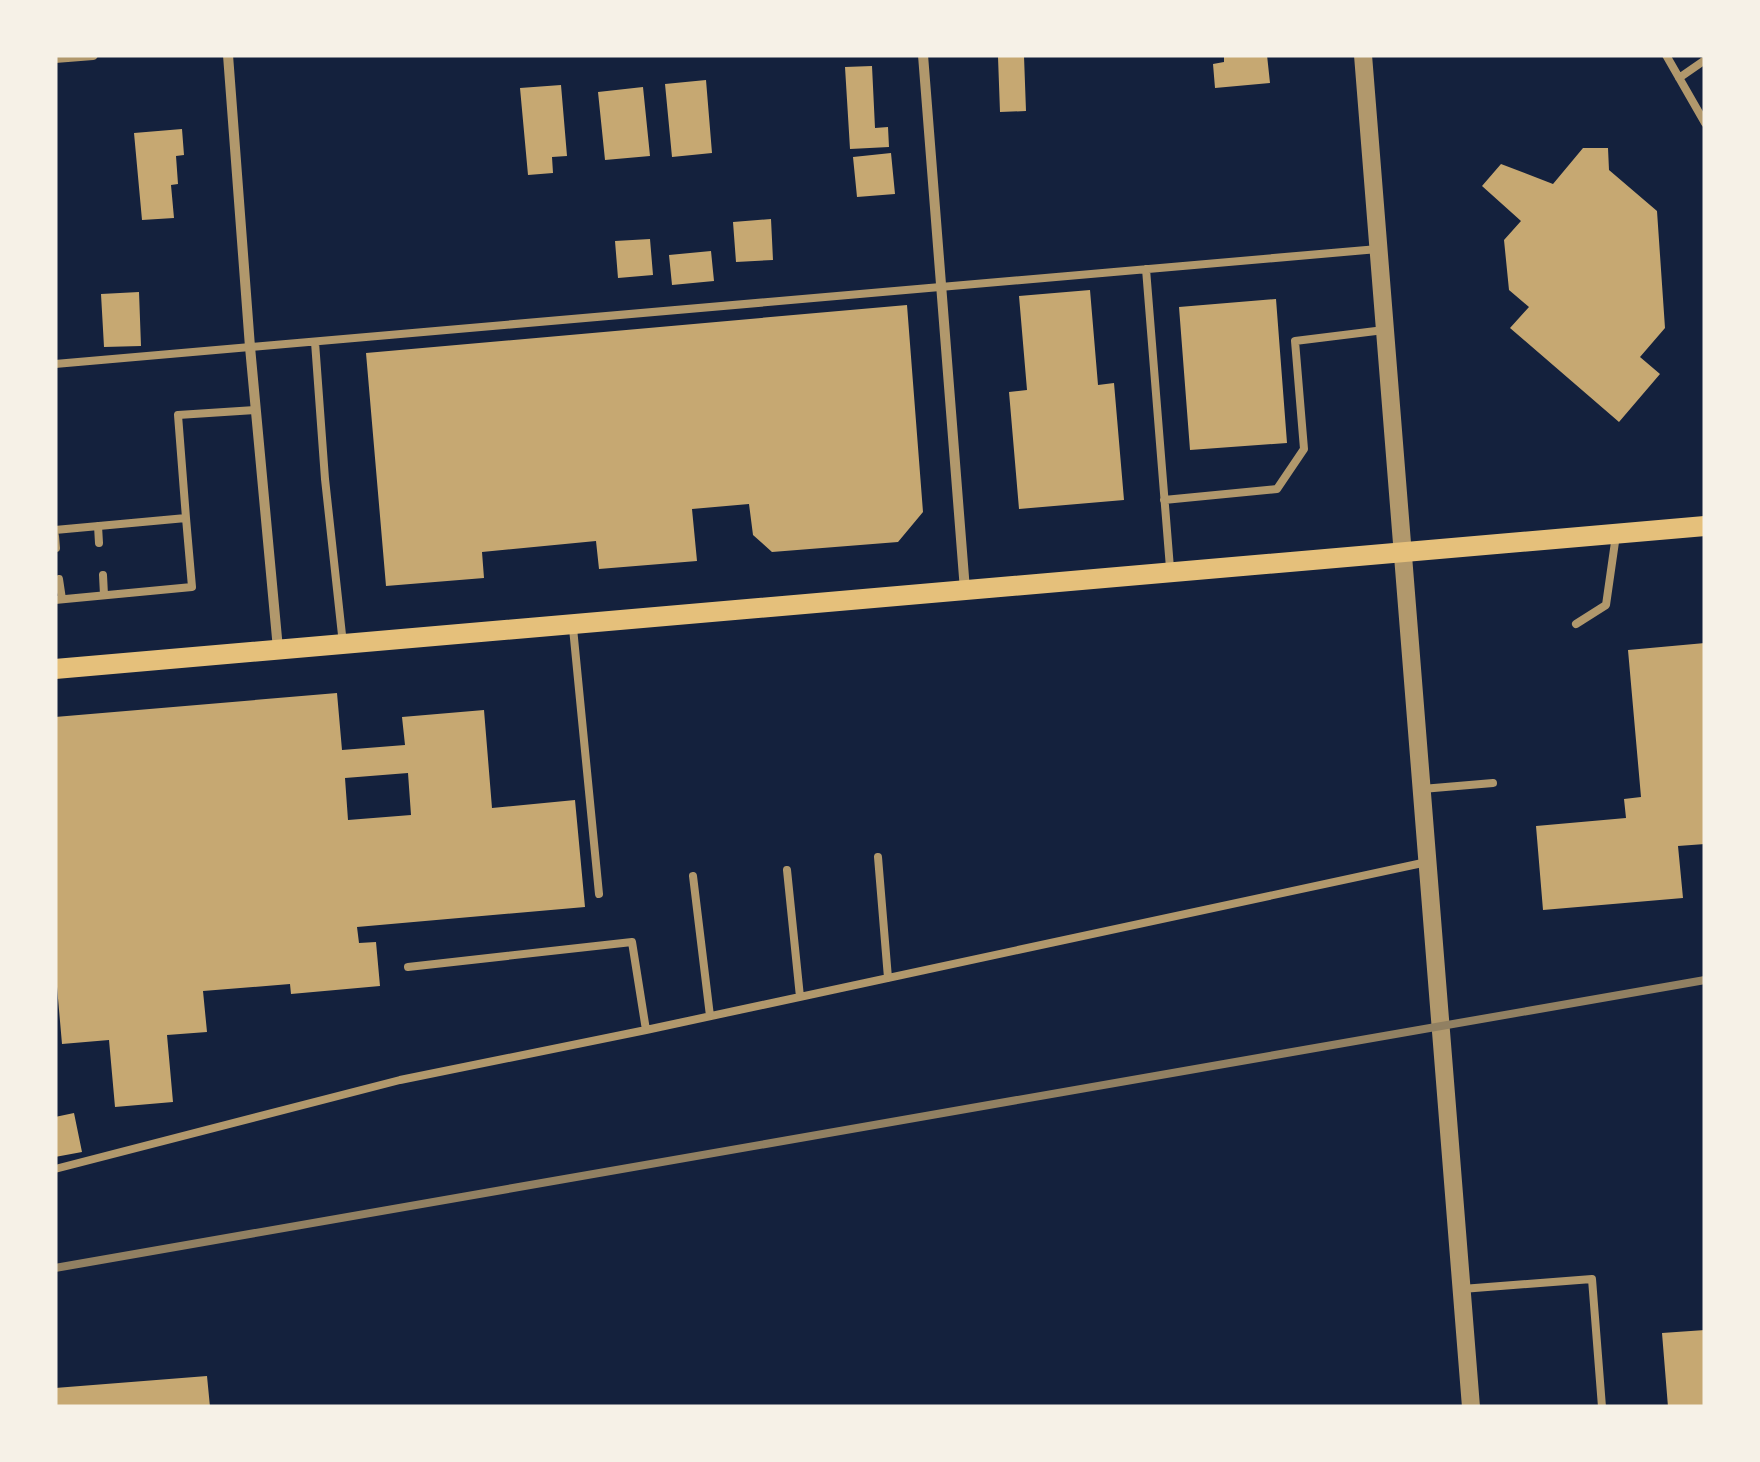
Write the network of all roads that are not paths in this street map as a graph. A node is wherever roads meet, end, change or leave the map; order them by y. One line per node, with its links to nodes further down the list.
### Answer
1 (93, 55): 6 (street)
2 (228, 55): 15 (street)
3 (923, 55): 12 (street)
4 (1363, 55): 10 (street)
5 (1666, 55): 8 (lane)
6 (55, 58)
7 (1705, 60): 8 (lane)
8 (1679, 78): 9 (lane)
9 (1705, 123)
10 (1378, 249): 11 (lane); 13 (street)
11 (1146, 269): 12 (lane); 18 (lane)
12 (941, 286): 14 (lane); 30 (street)
13 (1385, 330): 18 (lane); 26 (street)
14 (315, 342): 15 (lane); 35 (lane)
15 (250, 348): 16 (lane); 17 (street)
16 (55, 364)
17 (256, 410): 19 (lane); 36 (street)
18 (1164, 500): 27 (lane)
19 (186, 518): 20 (lane); 31 (lane)
20 (98, 526): 22 (lane); 24 (lane)
21 (1705, 526): 23 (main road)
22 (55, 533): 25 (lane)
23 (1616, 534): 26 (main road); 34 (lane)
24 (99, 543)
25 (56, 548)
26 (1403, 553): 27 (main road); 39 (street)
27 (1170, 572): 30 (main road)
28 (102, 575): 31 (lane)
29 (59, 579): 32 (lane)
30 (965, 590): 33 (main road)
31 (104, 595): 32 (lane)
32 (58, 600)
33 (573, 624): 35 (main road); 44 (lane)
34 (1576, 624)
35 (343, 644): 36 (main road)
36 (278, 649): 37 (main road)
37 (55, 669)
38 (1493, 782): 39 (lane)
39 (1422, 788): 41 (street)
40 (878, 857): 46 (lane)
41 (1427, 862): 46 (lane); 51 (street)
42 (787, 870): 47 (lane)
43 (692, 876): 48 (lane)
44 (599, 894)
45 (408, 967): 49 (lane)
46 (888, 978): 47 (lane)
47 (800, 997): 48 (lane)
48 (710, 1016): 49 (lane)
49 (646, 1030): 50 (lane)
50 (55, 1169)
51 (1462, 1290): 52 (street); 53 (lane)
52 (1471, 1407)
53 (1602, 1407)

